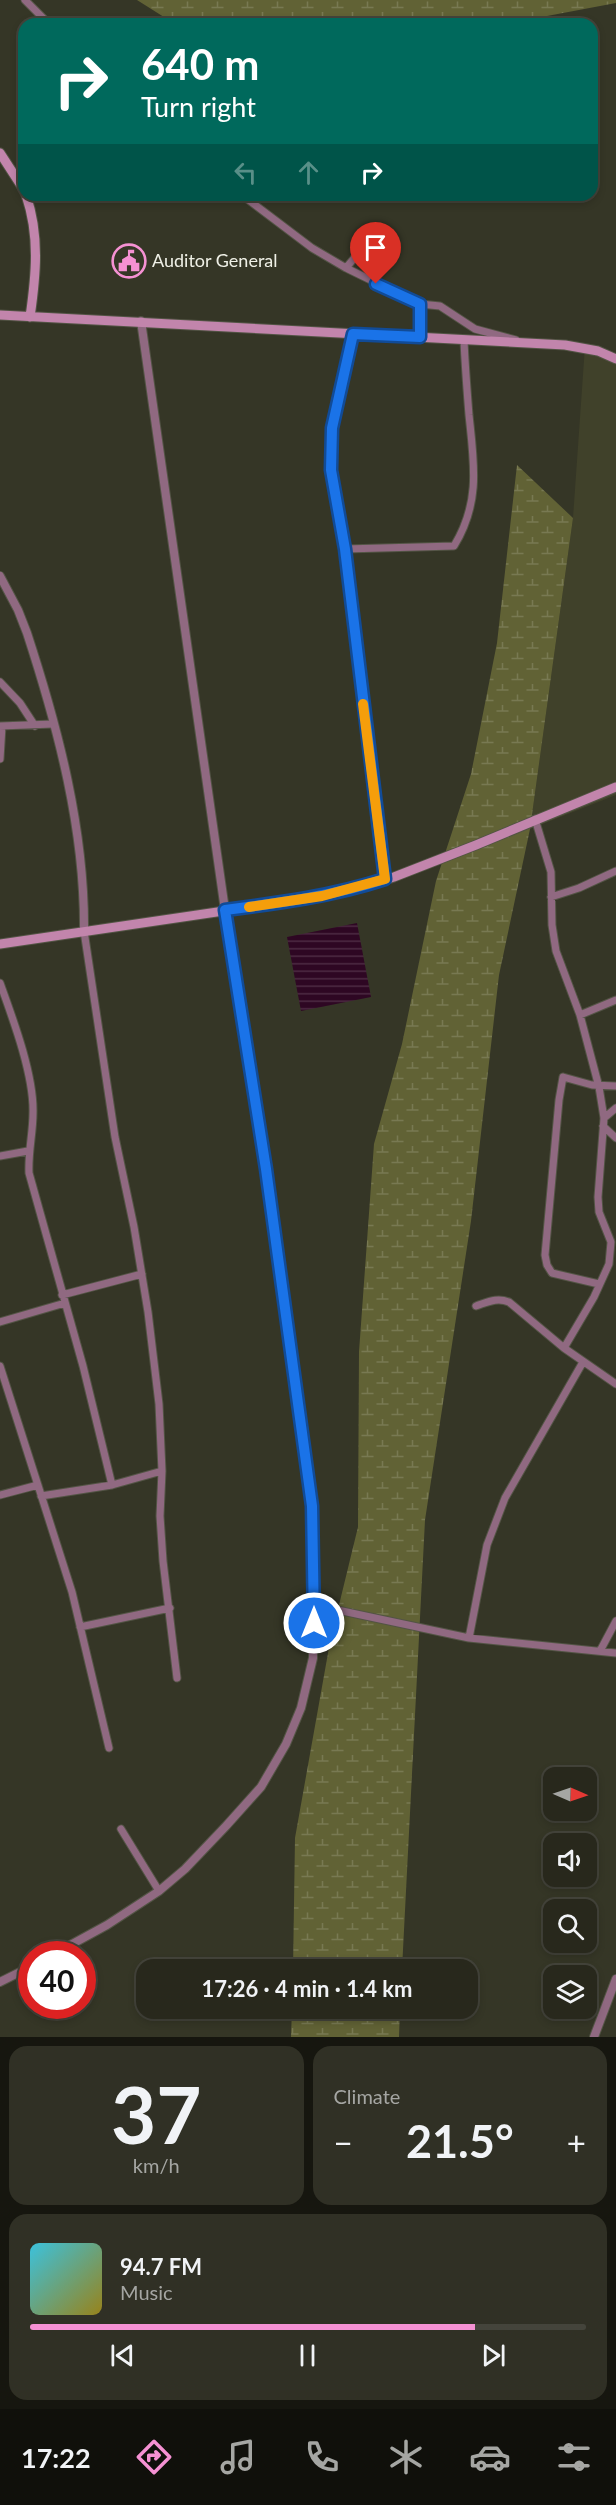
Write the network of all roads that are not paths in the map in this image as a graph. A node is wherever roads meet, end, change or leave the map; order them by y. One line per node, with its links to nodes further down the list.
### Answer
1 (26, 0): 2 (street)
2 (43, 18)
3 (0, 153): 4 (main road)
4 (18, 181)
5 (28, 201): 11 (main road)
6 (250, 201): 8 (street)
7 (380, 227): 8 (street)
8 (346, 268): 9 (street)
9 (420, 304): 14 (street); 16 (street)
10 (0, 315): 11 (main road)
11 (30, 317): 12 (main road)
12 (141, 321): 13 (main road); 30 (street)
13 (353, 334): 14 (main road); 18 (street)
14 (420, 337): 15 (main road)
15 (464, 340): 16 (main road); 18 (street)
16 (528, 343): 17 (main road)
17 (616, 359)
18 (345, 549): 28 (street)
19 (0, 576): 21 (street)
20 (0, 682): 23 (street)
21 (53, 724): 23 (street); 31 (street)
22 (1, 726): 23 (street); 24 (street)
23 (35, 726)
24 (0, 759)
25 (616, 787): 26 (main road)
26 (534, 819): 28 (main road); 29 (street)
27 (616, 871): 29 (street)
28 (385, 879): 30 (main road)
29 (551, 897): 35 (street)
30 (225, 910): 31 (main road); 60 (street)
31 (84, 931): 32 (main road); 45 (street)
32 (0, 944)
33 (0, 983): 41 (street)
34 (616, 1000): 35 (street)
35 (580, 1015): 37 (street)
36 (616, 1086): 37 (street)
37 (599, 1087): 39 (street); 46 (street)
38 (616, 1108): 39 (street)
39 (603, 1122): 40 (street); 43 (street)
40 (616, 1138)
41 (28, 1151): 42 (street); 47 (street)
42 (0, 1156)
43 (613, 1243): 44 (street)
44 (612, 1266): 46 (street)
45 (142, 1274): 47 (street); 55 (street)
46 (599, 1284): 51 (street)
47 (62, 1295): 48 (street)
48 (65, 1303): 50 (street); 57 (street)
49 (476, 1306): 51 (street)
50 (0, 1322)
51 (564, 1348): 52 (street)
52 (583, 1362): 54 (street); 64 (street)
53 (0, 1366): 56 (street)
54 (616, 1384)
55 (162, 1471): 57 (street); 61 (street)
56 (38, 1485): 58 (street); 59 (street)
57 (112, 1485): 59 (street)
58 (0, 1495)
59 (41, 1496): 63 (street)
60 (314, 1605): 64 (street); 70 (street)
61 (170, 1608): 63 (street); 67 (street)
62 (616, 1621): 65 (street)
63 (80, 1627): 68 (street)
64 (470, 1638): 65 (street)
65 (600, 1651): 66 (street)
66 (616, 1653)
67 (177, 1678)
68 (109, 1749)
69 (122, 1829): 70 (street)
70 (159, 1891): 71 (street)
71 (78, 1941)
72 (18, 1973): 74 (street)
73 (616, 1979): 75 (street)
74 (0, 1982)
75 (594, 2037)

